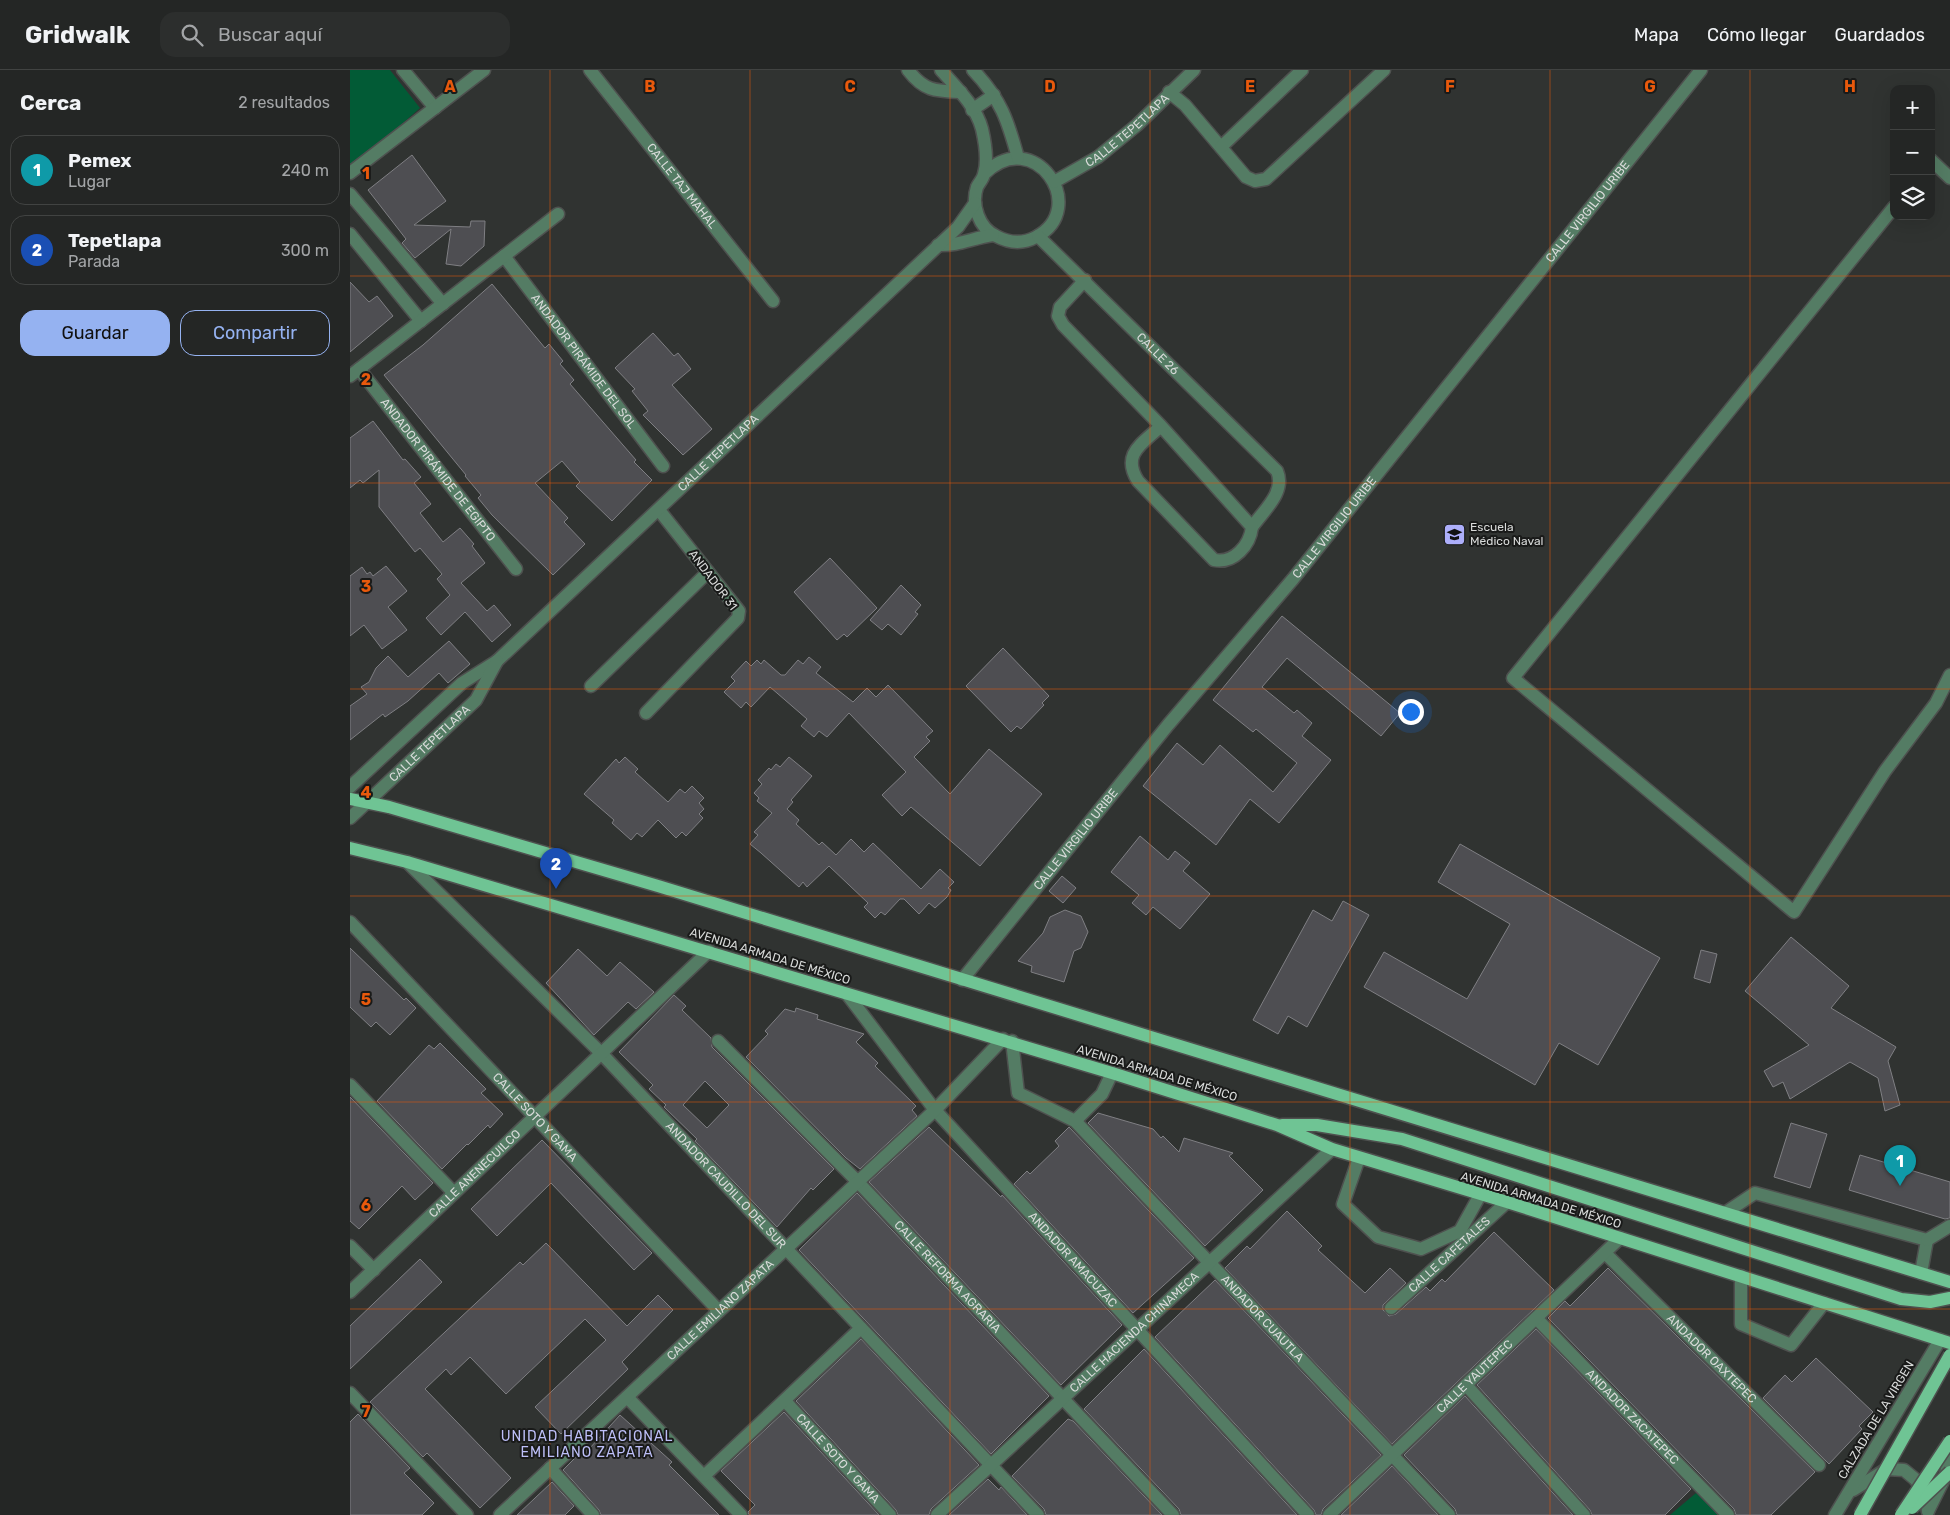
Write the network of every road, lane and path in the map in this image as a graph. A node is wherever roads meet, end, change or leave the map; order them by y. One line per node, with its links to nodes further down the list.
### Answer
1 (403, 70): 14 (street)
2 (484, 70): 14 (street)
3 (590, 70): 33 (street, CALLE TAJ MAHAL)
4 (908, 70): 11 (street)
5 (941, 70): 11 (street)
6 (973, 70): 13 (street)
7 (1194, 70): 12 (street, CALLE TEPETLAPA)
8 (1302, 70): 16 (street)
9 (1384, 70): 16 (street)
10 (1701, 70): 55 (street, CALLE VIRGILIO URIBE)
11 (961, 92): 15 (street)
12 (1169, 92): 16 (street); 22 (street, CALLE TEPETLAPA)
13 (994, 95): 15 (street); 17 (street)
14 (435, 108): 19 (street)
15 (972, 110): 20 (street)
16 (1221, 147)
17 (1018, 158): 20 (street); 22 (street)
18 (1935, 164): 21 (street)
19 (350, 174)
20 (984, 174): 24 (street)
21 (1950, 178)
22 (1054, 182): 29 (street)
23 (350, 194): 34 (street)
24 (975, 203): 28 (street); 30 (street, CALLE TEPETLAPA)
25 (1890, 212): 44 (street)
26 (558, 214): 31 (street)
27 (350, 234): 35 (street)
28 (993, 235): 29 (street); 30 (street)
29 (1038, 236): 32 (street, CALLE 26)
30 (938, 245): 39 (street, CALLE TEPETLAPA)
31 (504, 256): 34 (street); 38 (street, ANDADOR PIRÁMIDE DEL SOL)
32 (1085, 280): 37 (street); 40 (street, CALLE 26)
33 (772, 301)
34 (443, 304): 35 (street)
35 (421, 321): 36 (street)
36 (355, 373): 41 (street, ANDADOR PIRÁMIDE DE EGIPTO)
37 (1161, 426): 40 (street); 40 (street)
38 (663, 466)
39 (659, 510): 42 (street, ANDADOR 31); 43 (street, CALLE TEPETLAPA)
40 (1252, 527)
41 (516, 570)
42 (708, 572): 45 (street); 46 (street, ANDADOR 31)
43 (497, 662): 47 (street, CALLE TEPETLAPA); 49 (street, CALLE TEPETLAPA)
44 (1950, 675)
45 (591, 686)
46 (646, 714)
47 (350, 787)
48 (350, 799): 49 (main road)
49 (368, 802): 50 (street, CALLE TEPETLAPA); 55 (main road)
50 (350, 818)
51 (350, 848): 52 (main road, AVENIDA ARMADA DE MÉXICO)
52 (407, 862): 54 (main road, AVENIDA ARMADA DE MÉXICO); 59 (street, ANDADOR CAUDILLO DEL SUR)
53 (350, 922): 63 (street, CALLE SOTO Y GAMA)
54 (709, 951): 56 (main road, AVENIDA ARMADA DE MÉXICO); 59 (street, CALLE ANENECUILCO)
55 (962, 980): 72 (main road)
56 (847, 994): 57 (main road, AVENIDA ARMADA DE MÉXICO); 62 (street, ANDADOR AMACUZAC)
57 (1007, 1040): 60 (main road, AVENIDA ARMADA DE MÉXICO); 62 (street, CALLE EMILIANO ZAPATA); 64 (street, ANDADOR CUAUTLA)
58 (718, 1041): 68 (street, CALLE REFORMA AGRARIA)
59 (602, 1053): 63 (street, CALLE ANENECUILCO); 77 (street, ANDADOR CAUDILLO DEL SUR)
60 (1112, 1073): 64 (street); 65 (main road, AVENIDA ARMADA DE MÉXICO)
61 (350, 1085): 69 (street)
62 (935, 1110): 68 (street, CALLE EMILIANO ZAPATA); 91 (street, ANDADOR AMACUZAC)
63 (534, 1117): 69 (street, CALLE ANENECUILCO); 88 (street, CALLE SOTO Y GAMA)
64 (1075, 1121): 79 (street, ANDADOR CUAUTLA)
65 (1277, 1125): 66 (main road, AVENIDA ARMADA DE MÉXICO); 85 (main road)
66 (1332, 1149): 67 (main road, AVENIDA ARMADA DE MÉXICO); 79 (street, CALLE HACIENDA CHINAMECA)
67 (1359, 1158): 70 (main road, AVENIDA ARMADA DE MÉXICO); 70 (street)
68 (858, 1182): 77 (street, CALLE EMILIANO ZAPATA); 97 (street, CALLE REFORMA AGRARIA)
69 (454, 1193): 80 (street, CALLE ANENECUILCO)
70 (1480, 1195): 71 (main road, AVENIDA ARMADA DE MÉXICO)
71 (1506, 1202): 74 (main road, AVENIDA ARMADA DE MÉXICO); 87 (street, CALLE CAFETALES)
72 (1725, 1213): 75 (street); 81 (main road)
73 (1950, 1226): 75 (street)
74 (1620, 1238): 78 (street, CALLE YAUTEPEC); 82 (main road, AVENIDA ARMADA DE MÉXICO)
75 (1927, 1240): 81 (street)
76 (350, 1246): 80 (street)
77 (786, 1249): 88 (street, CALLE EMILIANO ZAPATA); 90 (street, ANDADOR CAUDILLO DEL SUR)
78 (1605, 1252): 89 (street, CALLE YAUTEPEC); 103 (street, ANDADOR OAXTEPEC)
79 (1209, 1263): 91 (street, CALLE HACIENDA CHINAMECA); 101 (street, ANDADOR CUAUTLA)
80 (374, 1270): 84 (street, CALLE ANENECUILCO)
81 (1921, 1273): 83 (main road)
82 (1741, 1276): 86 (main road, AVENIDA ARMADA DE MÉXICO); 86 (street)
83 (1950, 1282)
84 (350, 1292)
85 (1950, 1298)
86 (1824, 1303): 92 (main road, AVENIDA ARMADA DE MÉXICO)
87 (1391, 1308)
88 (719, 1311): 96 (street, CALLE EMILIANO ZAPATA)
89 (1536, 1318): 94 (street, CALLE YAUTEPEC); 121 (street, ANDADOR ZACATEPEC)
90 (861, 1328): 98 (street); 102 (street, ANDADOR CAUDILLO DEL SUR)
91 (1137, 1329): 97 (street, CALLE HACIENDA CHINAMECA); 117 (street, ANDADOR AMACUZAC)
92 (1945, 1341): 107 (street, CALZADA DE LA VIRGEN)
93 (1950, 1355): 123 (main road, bridge)
94 (1466, 1385): 101 (street, CALLE YAUTEPEC); 120 (street)
95 (350, 1393): 109 (street)
96 (627, 1397): 104 (street, CALLE EMILIANO ZAPATA); 106 (street)
97 (1062, 1399): 102 (street, CALLE HACIENDA CHINAMECA); 116 (street, CALLE REFORMA AGRARIA)
98 (785, 1401): 106 (street); 113 (street, CALLE SOTO Y GAMA)
99 (1950, 1441): 124 (main road, bridge)
100 (1950, 1449): 108 (street)
101 (1392, 1455): 118 (street, CALLE YAUTEPEC); 119 (street, ANDADOR CUAUTLA)
102 (991, 1465): 114 (street, CALLE HACIENDA CHINAMECA); 115 (street, ANDADOR CAUDILLO DEL SUR)
103 (1819, 1465)
104 (550, 1468): 110 (street, CALLE EMILIANO ZAPATA); 111 (street)
105 (1950, 1472): 124 (main road, bridge)
106 (704, 1476): 112 (street)
107 (1849, 1492): 108 (street); 122 (street, CALZADA DE LA VIRGEN)
108 (1927, 1513)
109 (467, 1515)
110 (500, 1515)
111 (593, 1515)
112 (741, 1515)
113 (890, 1515)
114 (937, 1515)
115 (1038, 1515)
116 (1173, 1515)
117 (1308, 1515)
118 (1330, 1515)
119 (1448, 1515)
120 (1584, 1515)
121 (1728, 1515)
122 (1835, 1515)
123 (1860, 1515)
124 (1903, 1515)

